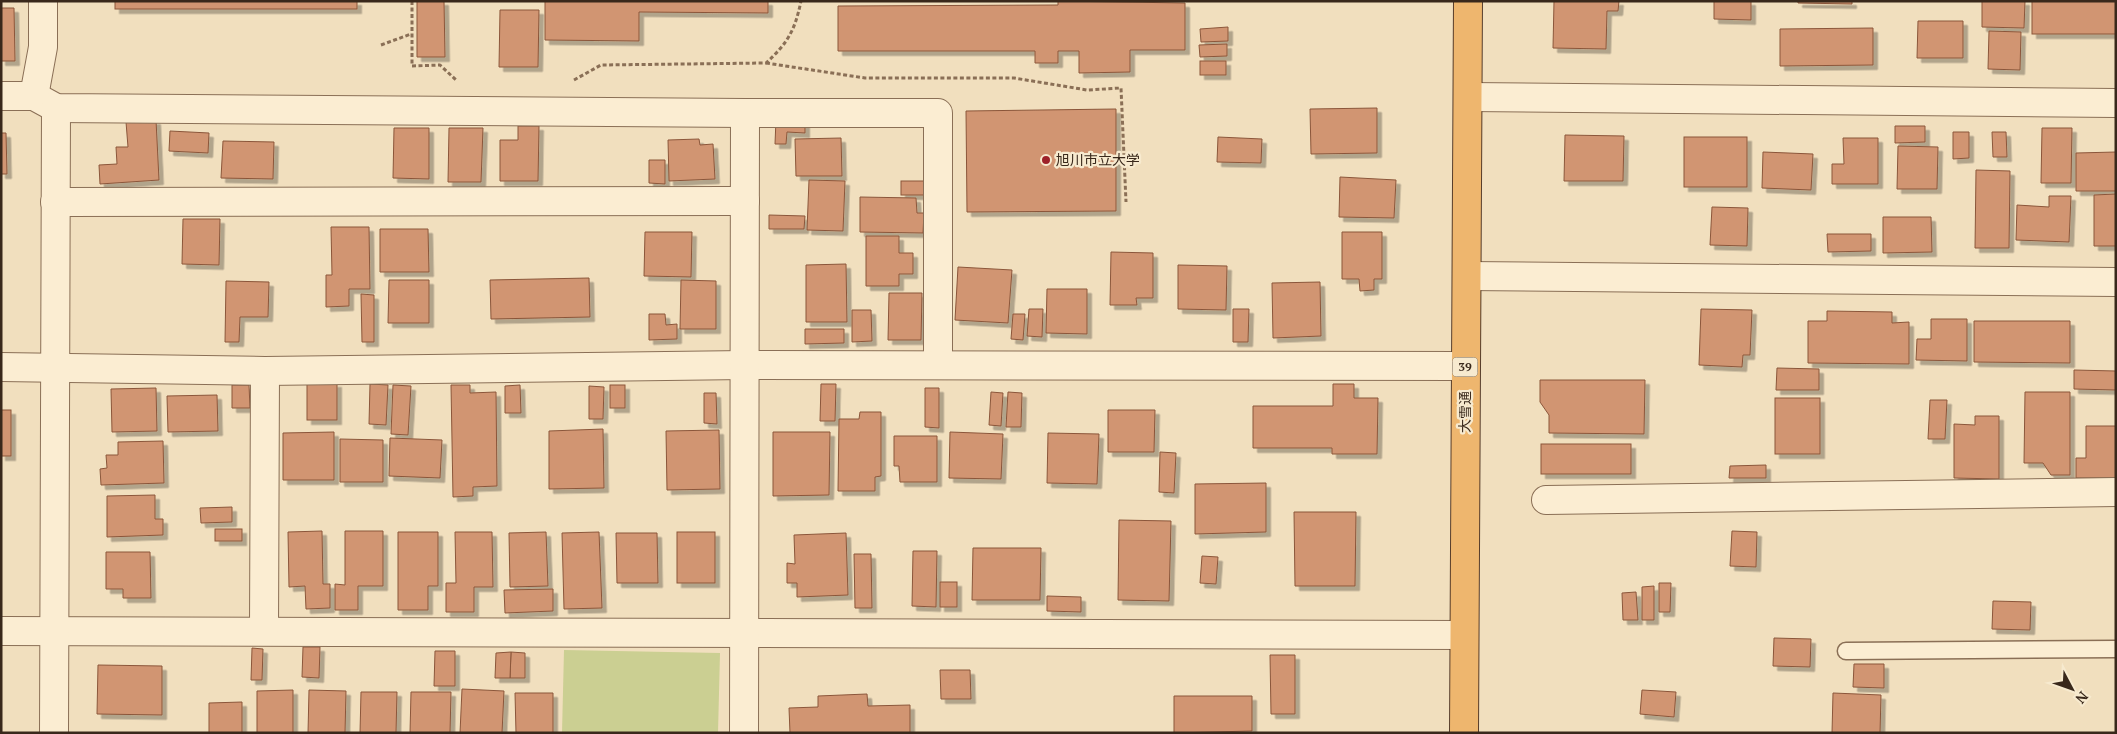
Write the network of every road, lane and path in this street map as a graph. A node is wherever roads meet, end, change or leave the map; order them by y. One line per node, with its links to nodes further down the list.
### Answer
1 (43, 1): 12 (street)
2 (412, 1): 5 (path)
3 (801, 1): 7 (path)
4 (1468, 1): 11 (highway, 大雪通 / 39)
5 (412, 34): 6 (path); 8 (path)
6 (382, 45)
7 (766, 63): 9 (path); 17 (path)
8 (466, 80)
9 (573, 81)
10 (1, 96): 12 (street)
11 (1468, 97): 13 (street); 18 (highway, 大雪通 / 39)
12 (45, 102): 14 (street); 16 (street)
13 (2116, 103)
14 (745, 114): 15 (street); 21 (street)
15 (745, 201): 16 (street); 20 (street)
16 (55, 202): 24 (street)
17 (1126, 202)
18 (1467, 276): 19 (street); 22 (highway, 大雪通 / 39)
19 (2116, 282)
20 (745, 365): 21 (street); 25 (street); 31 (street)
21 (938, 365): 22 (street)
22 (1465, 366): 32 (highway, 大雪通 / 39)
23 (1, 367): 24 (street)
24 (54, 367): 25 (street); 29 (street)
25 (265, 371): 30 (street)
26 (2116, 492): 27 (street)
27 (1546, 500)
28 (1, 631): 29 (street)
29 (54, 631): 30 (street); 35 (street)
30 (264, 631): 31 (street)
31 (743, 633): 32 (street); 36 (street)
32 (1464, 635): 37 (highway, 大雪通 / 39)
33 (2116, 649): 34 (lane)
34 (1846, 651)
35 (54, 733)
36 (744, 733)
37 (1464, 733)

